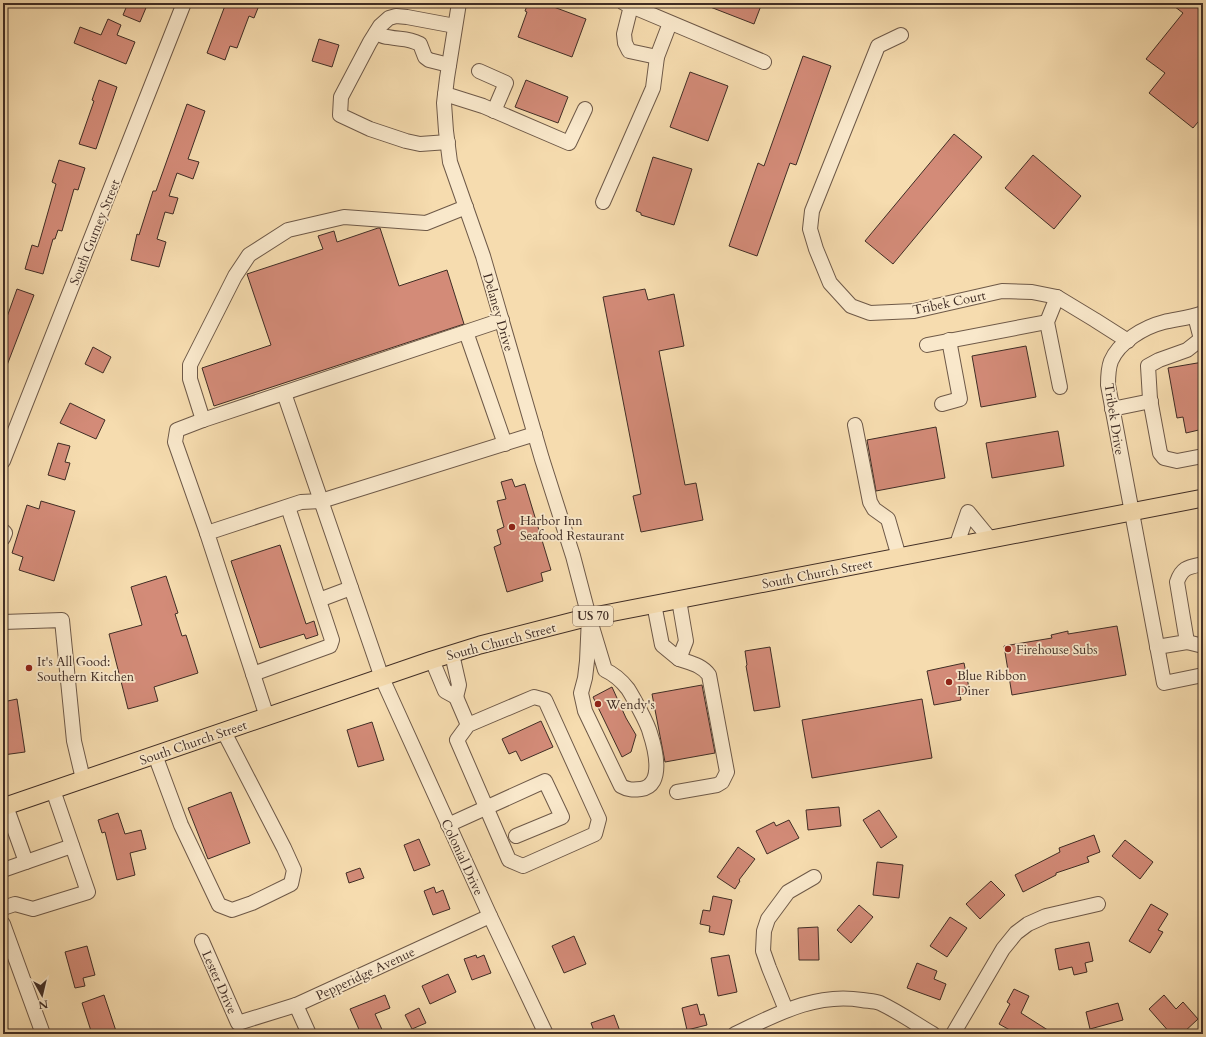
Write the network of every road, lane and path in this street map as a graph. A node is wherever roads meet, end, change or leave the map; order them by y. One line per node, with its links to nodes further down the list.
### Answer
1 (184, 3): 37 (street, South Gurney Street)
2 (459, 3): 5 (street, Delaney Drive)
3 (628, 4): 4 (street); 8 (street)
4 (670, 22): 8 (street); 9 (street)
5 (455, 26): 6 (street); 10 (street, Delaney Drive)
6 (376, 33): 10 (street); 15 (street)
7 (901, 35): 18 (street, Tribek Court)
8 (657, 57): 16 (street)
9 (764, 62)
10 (449, 65): 12 (street, Delaney Drive)
11 (479, 71): 14 (street)
12 (445, 94): 14 (street); 15 (street, Delaney Drive)
13 (585, 109): 14 (street)
14 (494, 111)
15 (448, 142): 17 (street, Delaney Drive)
16 (603, 202)
17 (466, 208): 20 (street, Delaney Drive); 32 (street)
18 (1057, 297): 21 (street); 25 (street, Tribek Court)
19 (1199, 314): 24 (street); 25 (street, Tribek Drive)
20 (502, 320): 22 (street); 34 (street, Delaney Drive)
21 (1047, 322): 23 (street); 27 (street)
22 (466, 332): 28 (street); 35 (street)
23 (949, 340): 26 (street); 30 (street)
24 (1202, 340): 29 (street)
25 (1128, 341): 31 (street, Tribek Drive)
26 (926, 345)
27 (1060, 387)
28 (284, 393): 32 (street); 39 (street, Colonial Drive)
29 (1151, 401): 31 (street); 36 (street)
30 (942, 404)
31 (1112, 409): 41 (street, Tribek Drive)
32 (202, 420): 43 (street)
33 (854, 425): 47 (street)
34 (535, 434): 35 (street); 53 (street, Delaney Drive)
35 (505, 444): 39 (street)
36 (1203, 456)
37 (3, 461)
38 (1203, 498): 41 (main road, South Church Street / US 70)
39 (321, 502): 40 (street); 49 (street, Colonial Drive)
40 (288, 507): 43 (street); 50 (street)
41 (1131, 512): 45 (main road, South Church Street / US 70); 57 (street, Tribek Drive)
42 (3, 532): 44 (street)
43 (207, 533): 61 (street)
44 (3, 538)
45 (991, 540): 46 (main road, South Church Street / US 70); 46 (street)
46 (956, 547): 47 (main road, South Church Street / US 70)
47 (899, 557): 51 (main road, South Church Street / US 70)
48 (1203, 564): 55 (street)
49 (351, 588): 50 (street); 63 (street, Colonial Drive)
50 (319, 600): 61 (street)
51 (678, 600): 52 (main road, South Church Street / US 70); 59 (street)
52 (654, 604): 53 (main road, South Church Street / US 70); 59 (street)
53 (589, 617): 53 (street, Delaney Drive); 58 (main road, South Church Street / US 70)
54 (3, 622): 69 (street)
55 (1187, 642): 56 (street); 57 (street)
56 (1203, 646)
57 (1157, 647): 62 (street, Tribek Drive)
58 (452, 654): 60 (main road, South Church Street / US 70); 64 (street)
59 (679, 659): 71 (street)
60 (432, 660): 63 (main road, South Church Street / US 70); 64 (street)
61 (253, 674): 65 (street)
62 (1203, 676)
63 (382, 678): 65 (main road, South Church Street / US 70); 74 (street, Colonial Drive)
64 (456, 697): 66 (street)
65 (267, 717): 67 (main road, South Church Street / US 70)
66 (468, 725): 73 (street); 73 (street)
67 (224, 732): 68 (main road, South Church Street / US 70); 68 (street)
68 (155, 755): 69 (main road, South Church Street / US 70)
69 (83, 779): 70 (main road, South Church Street / US 70)
70 (53, 790): 72 (main road, South Church Street / US 70); 76 (street)
71 (677, 792)
72 (4, 806): 77 (street)
73 (486, 808): 74 (street); 75 (street)
74 (448, 825): 82 (street, Colonial Drive)
75 (516, 836)
76 (72, 846): 77 (street); 81 (street)
77 (26, 862): 78 (street)
78 (3, 870)
79 (814, 877): 87 (street)
80 (1098, 904): 94 (street)
81 (3, 908)
82 (490, 916): 86 (street, Pepperidge Avenue); 91 (street, Colonial Drive)
83 (3, 924): 85 (street)
84 (202, 941): 88 (street, Lester Drive)
85 (9, 953): 89 (street)
86 (296, 1005): 88 (street, Pepperidge Avenue); 90 (street)
87 (786, 1010): 92 (street); 93 (street)
88 (238, 1023)
89 (44, 1034)
90 (309, 1034)
91 (546, 1034)
92 (735, 1034)
93 (934, 1034)
94 (953, 1034)

